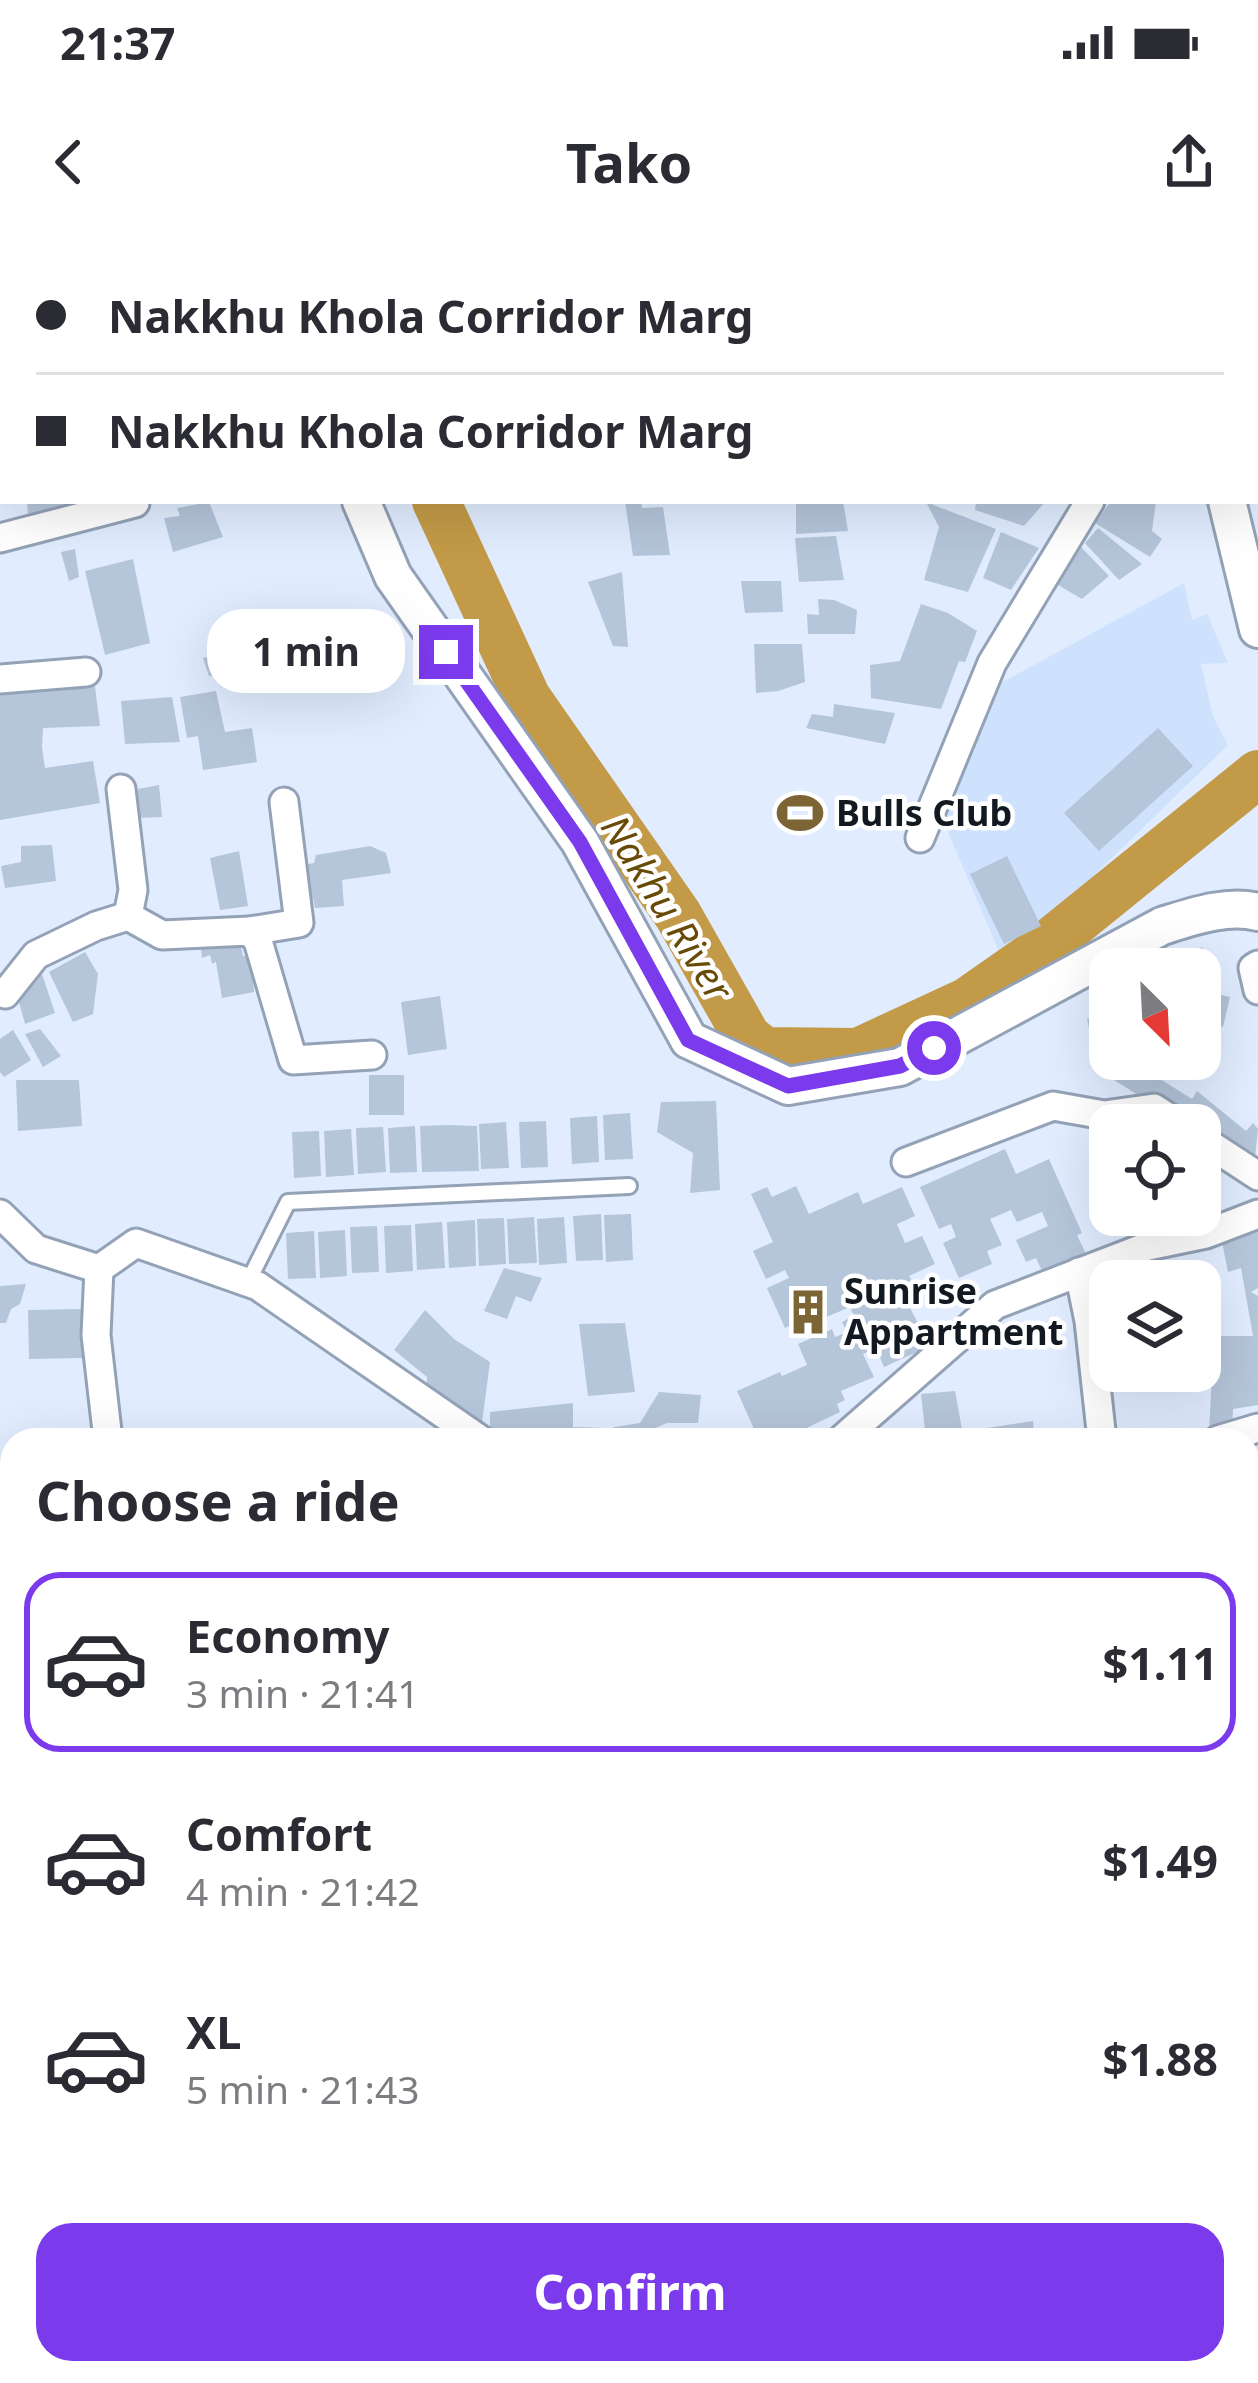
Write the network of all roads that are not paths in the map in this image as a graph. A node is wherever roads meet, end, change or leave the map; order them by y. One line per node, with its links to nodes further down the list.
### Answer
1 (131, 504): 5 (street)
2 (362, 504): 12 (street)
3 (1088, 504): 11 (street)
4 (1228, 504): 6 (street)
5 (0, 538)
6 (1258, 629)
7 (86, 672): 8 (street)
8 (0, 679)
9 (121, 789): 13 (street)
10 (284, 802): 14 (street)
11 (920, 838)
12 (1258, 912)
13 (128, 916): 14 (street); 18 (street)
14 (250, 931): 19 (street)
15 (0, 965): 18 (street)
16 (1258, 965): 17 (street)
17 (1258, 989)
18 (3, 999)
19 (372, 1055)
20 (1089, 1112): 22 (street)
21 (1221, 1152): 23 (street)
22 (906, 1162)
23 (1258, 1176)
24 (629, 1186): 29 (lane)
25 (0, 1214): 27 (street)
26 (1258, 1214): 28 (street)
27 (99, 1269): 29 (street); 30 (street)
28 (1079, 1272): 32 (street); 33 (street)
29 (248, 1282): 31 (street)
30 (107, 1428)
31 (460, 1428)
32 (855, 1428)
33 (1101, 1428)

